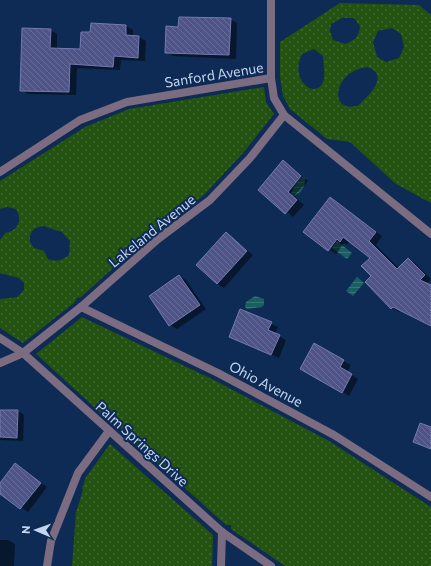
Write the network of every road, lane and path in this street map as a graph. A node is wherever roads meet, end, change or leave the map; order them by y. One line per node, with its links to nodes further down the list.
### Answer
1 (271, 0): 2 (street)
2 (271, 78): 3 (street, Sanford Avenue); 4 (street, Sanford Avenue)
3 (284, 115): 5 (street, Sanford Avenue); 6 (street, Lakeland Avenue)
4 (0, 172)
5 (431, 234)
6 (81, 308): 8 (street, Lakeland Avenue); 11 (street, Ohio Avenue)
7 (0, 338): 8 (street, Palm Springs Drive)
8 (23, 353): 9 (street, Lakeland Avenue); 10 (street, Palm Springs Drive)
9 (0, 364)
10 (109, 431): 12 (street, Palm Springs Drive); 13 (street)
11 (431, 497)
12 (222, 532): 14 (street); 15 (street, Palm Springs Drive)
13 (47, 566)
14 (221, 566)
15 (271, 566)

